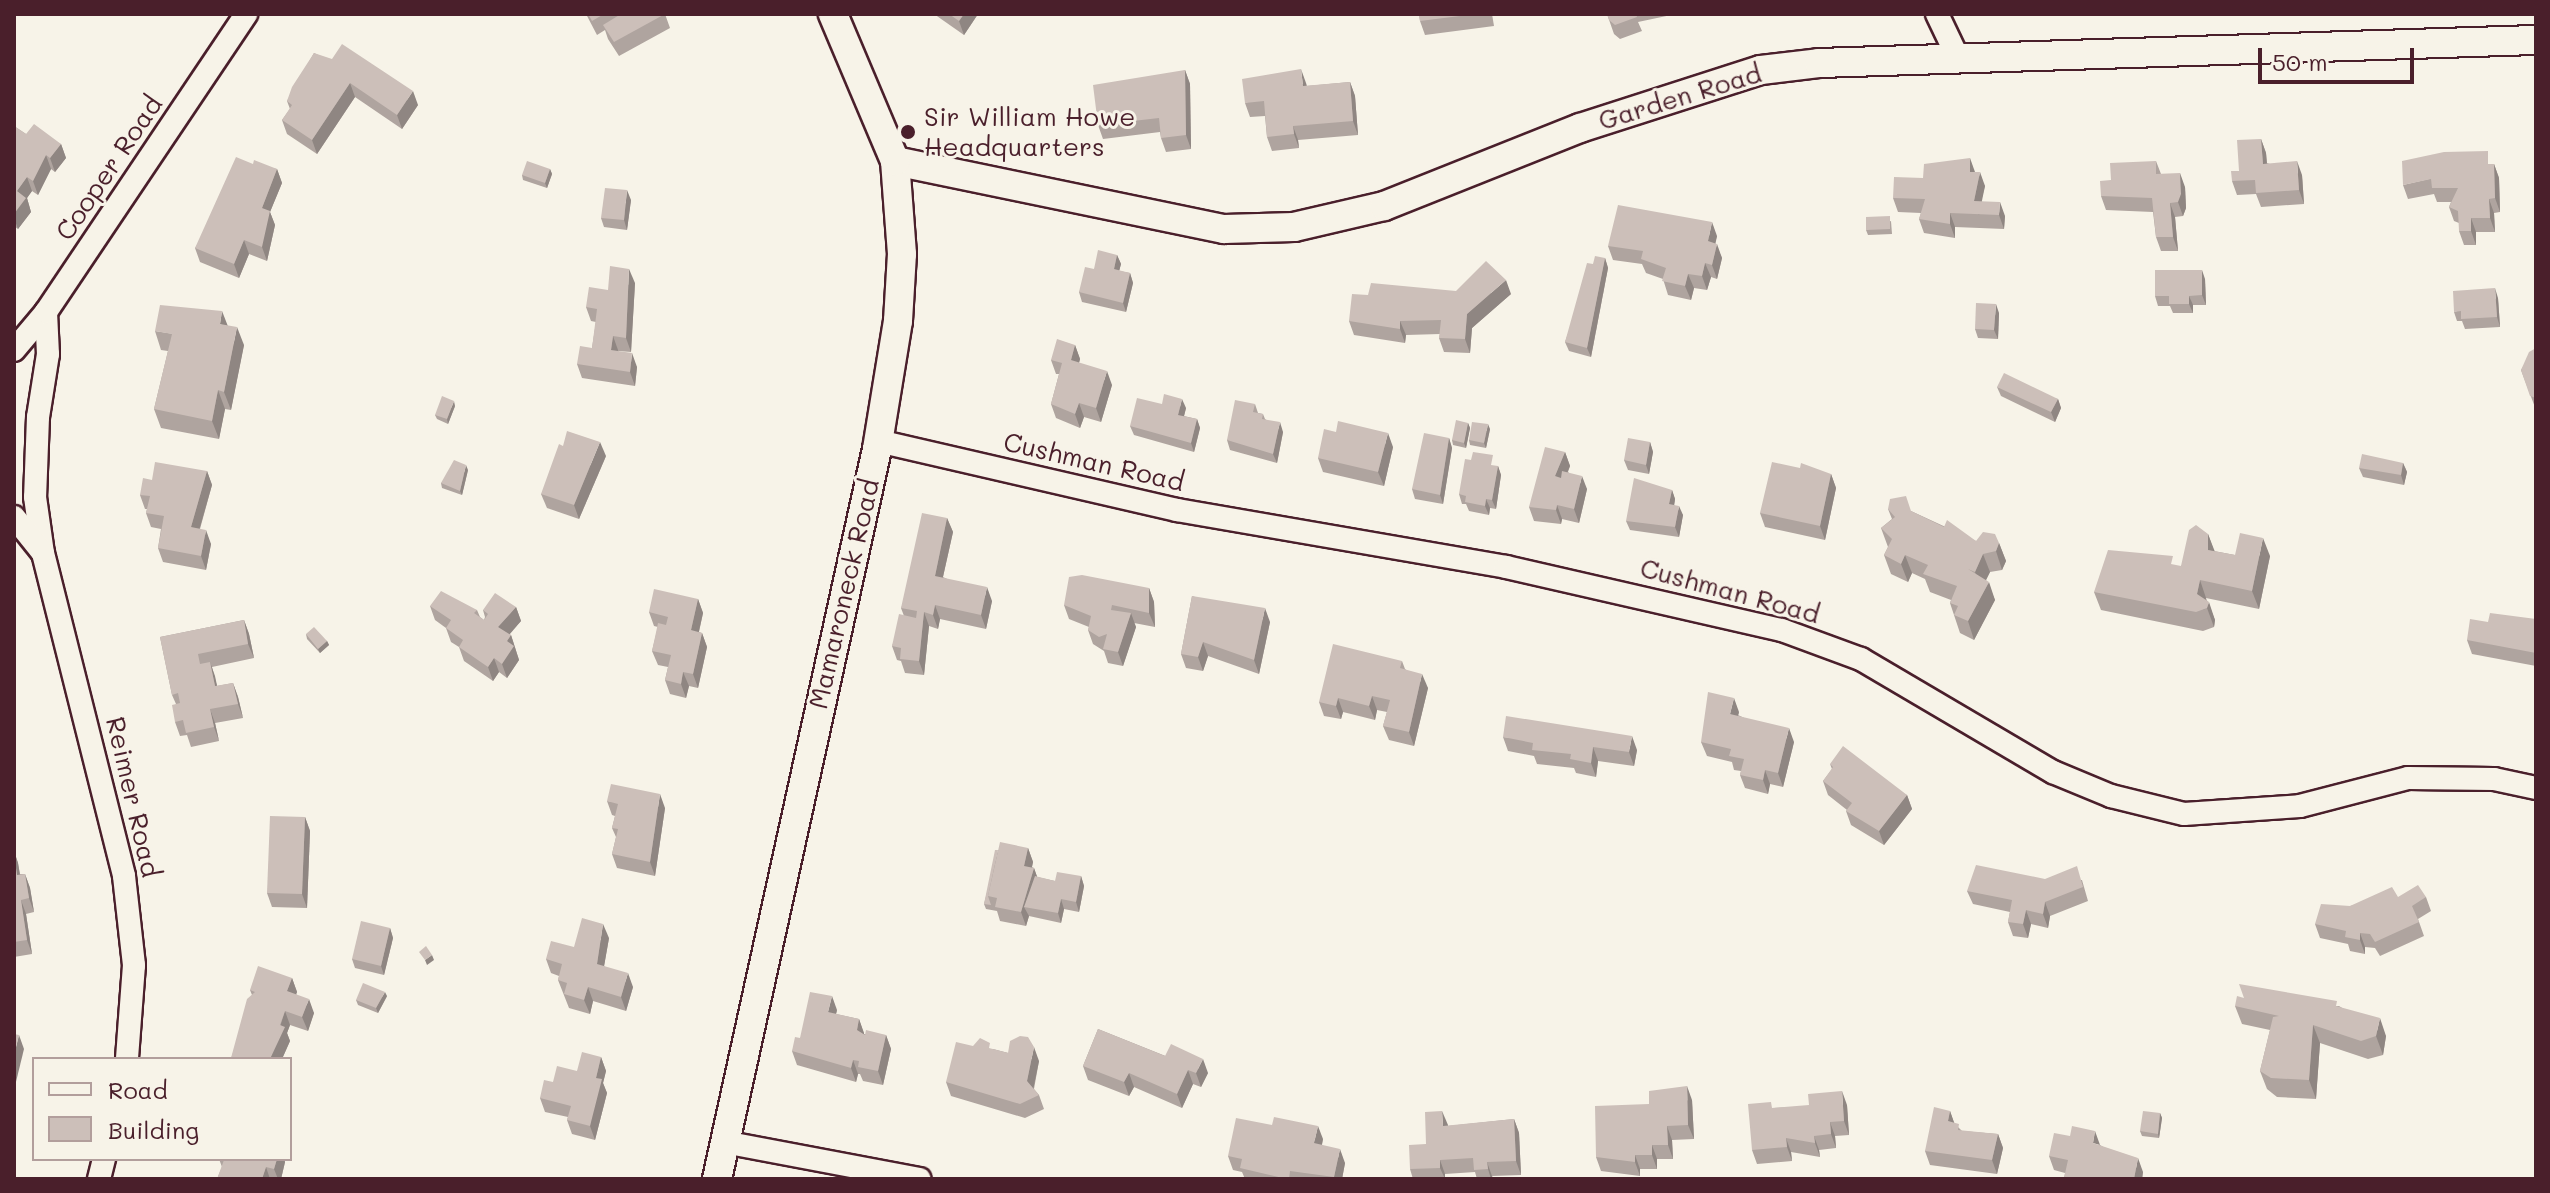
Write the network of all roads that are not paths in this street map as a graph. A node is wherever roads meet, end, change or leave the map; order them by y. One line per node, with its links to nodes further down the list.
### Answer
1 (246, 14): 7 (street, Cooper Road)
2 (833, 14): 6 (street, Mamaroneck Road)
3 (1937, 14): 5 (street)
4 (2536, 40): 5 (street, Garden Road)
5 (1959, 60): 6 (street, Garden Road)
6 (895, 161): 9 (street, Mamaroneck Road)
7 (46, 312): 8 (street, Cooper Road); 11 (street, Reimer Road)
8 (14, 350)
9 (878, 441): 12 (street, Cushman Road); 14 (street, Mamaroneck Road)
10 (14, 517): 11 (street, Reimer Road)
11 (43, 553): 13 (street, Reimer Road)
12 (2536, 788)
13 (127, 1057)
14 (724, 1142): 15 (street, Mamaroneck Road); 16 (street)
15 (717, 1179)
16 (920, 1179)

